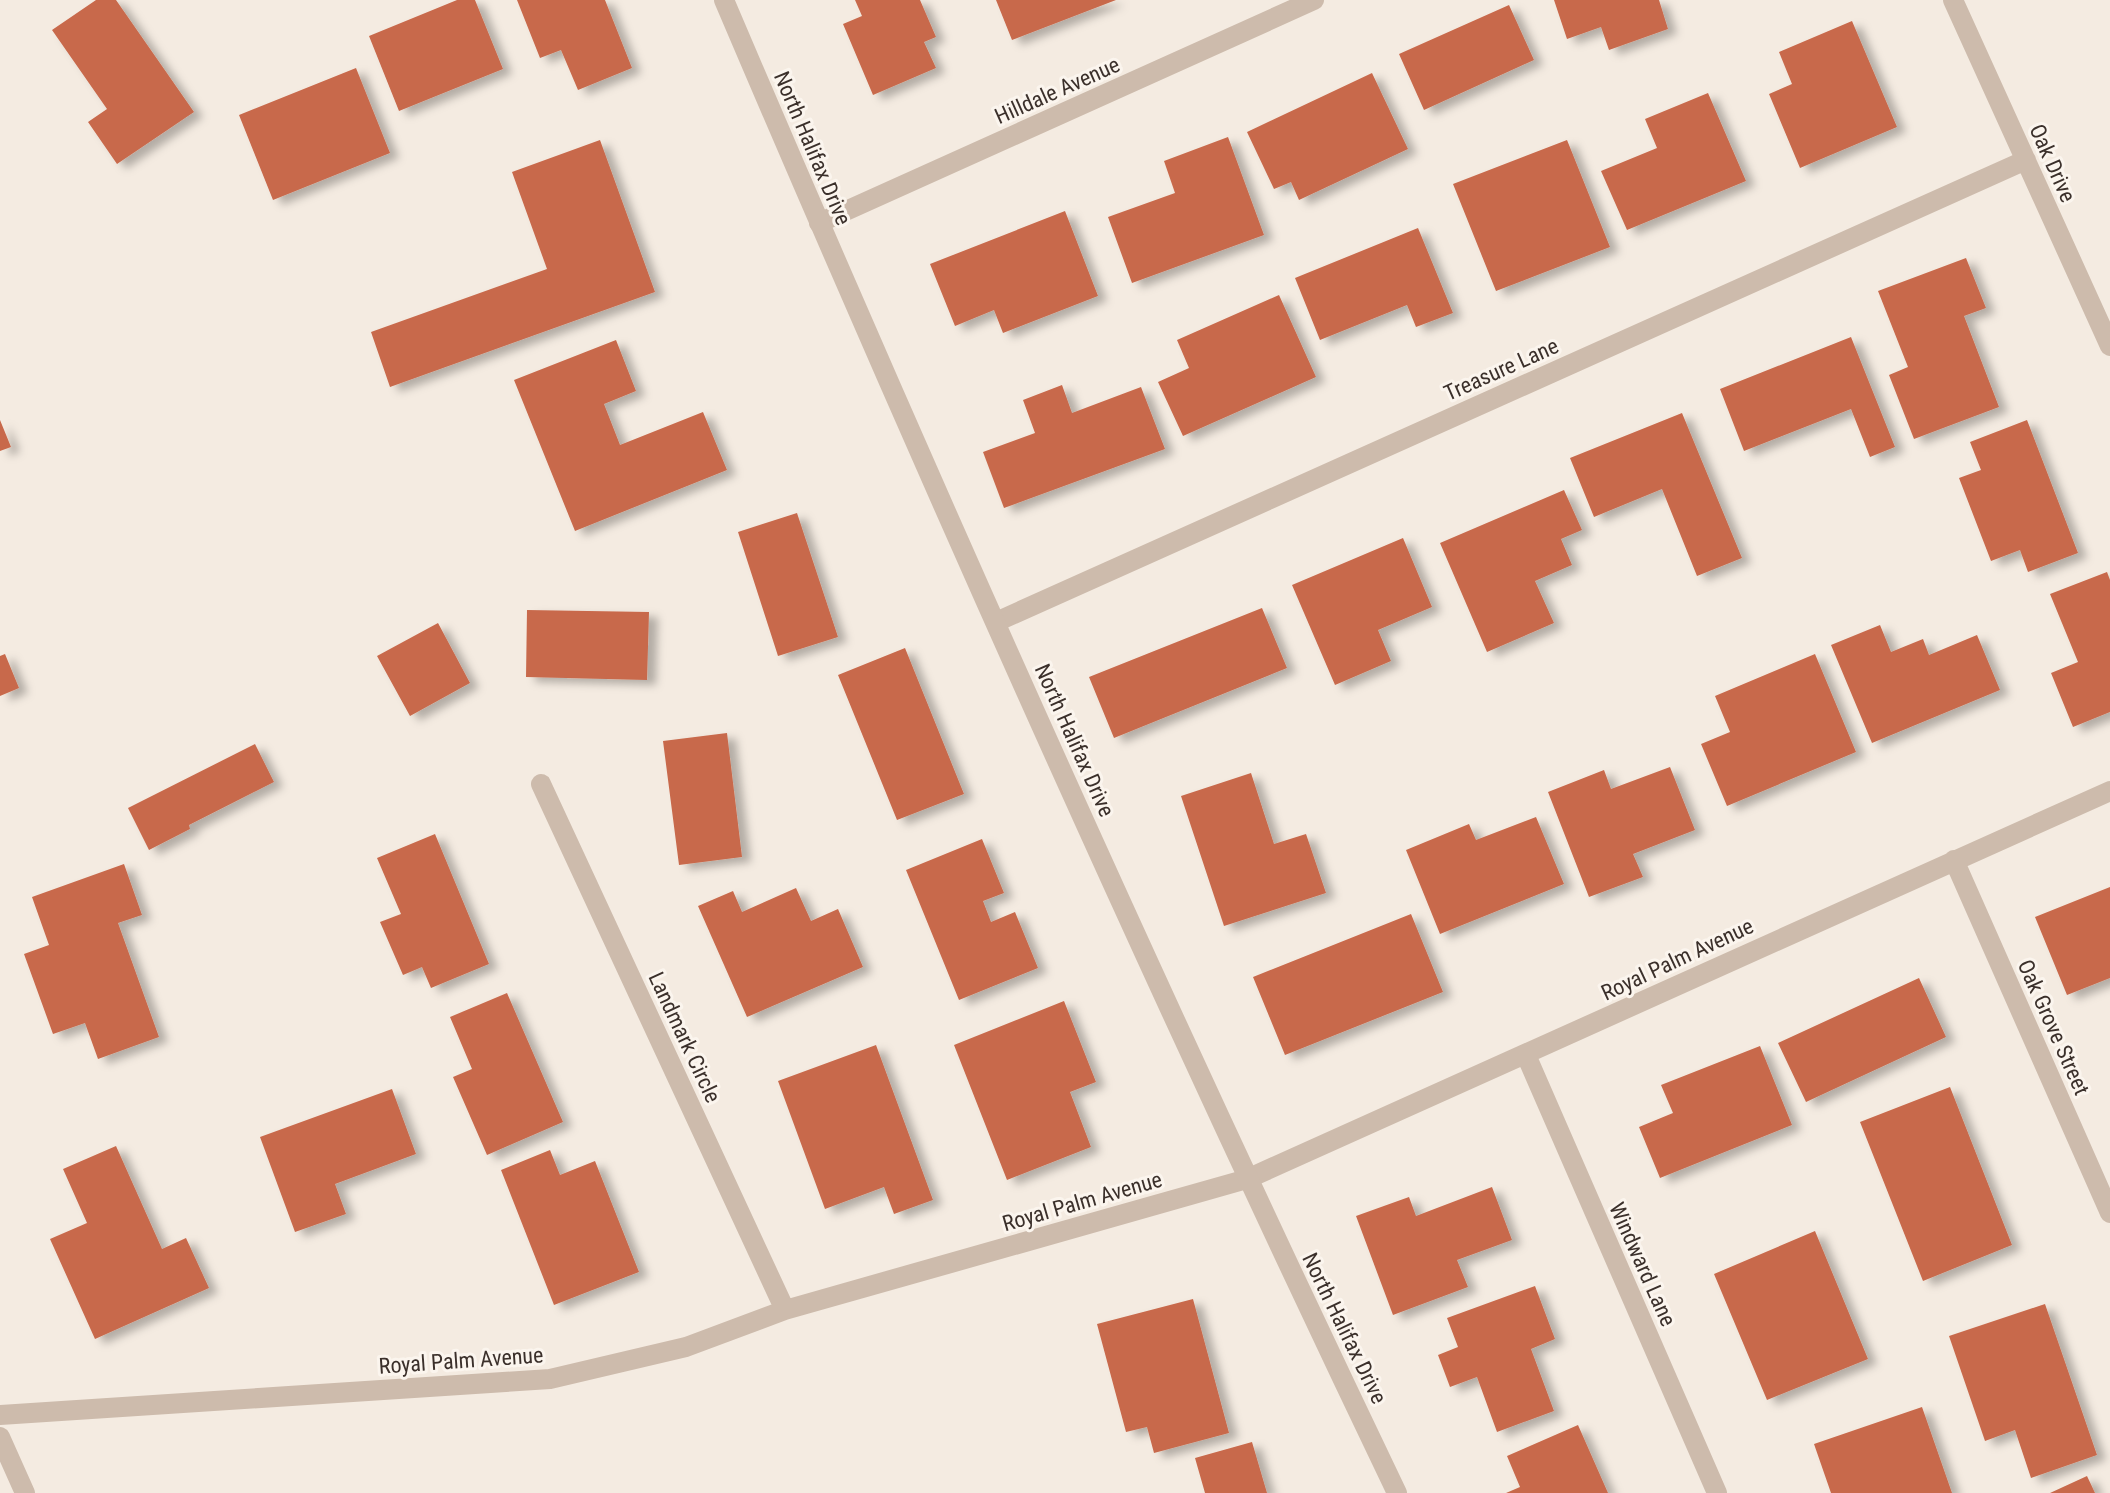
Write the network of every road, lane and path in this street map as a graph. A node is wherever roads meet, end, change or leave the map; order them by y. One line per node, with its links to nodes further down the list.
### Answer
1 (724, 0): 5 (street, North Halifax Drive)
2 (1314, 0): 5 (street, Hilldale Avenue)
3 (1953, 0): 4 (street, Oak Drive)
4 (2026, 160): 6 (street, Oak Drive); 7 (street, Treasure Lane)
5 (819, 223): 7 (street, North Halifax Drive)
6 (2110, 346)
7 (996, 622): 12 (street, North Halifax Drive)
8 (541, 784): 14 (street, Landmark Circle)
9 (2110, 791): 10 (street, Royal Palm Avenue)
10 (1954, 860): 11 (street, Royal Palm Avenue); 13 (street, Oak Grove Street)
11 (1526, 1055): 12 (street, Royal Palm Avenue); 19 (street, Windward Lane)
12 (1247, 1179): 14 (street, Royal Palm Avenue); 18 (street, North Halifax Drive)
13 (2110, 1213)
14 (785, 1310): 15 (street, Royal Palm Avenue)
15 (0, 1415)
16 (0, 1437): 17 (street)
17 (25, 1493)
18 (1397, 1493)
19 (1717, 1493)

